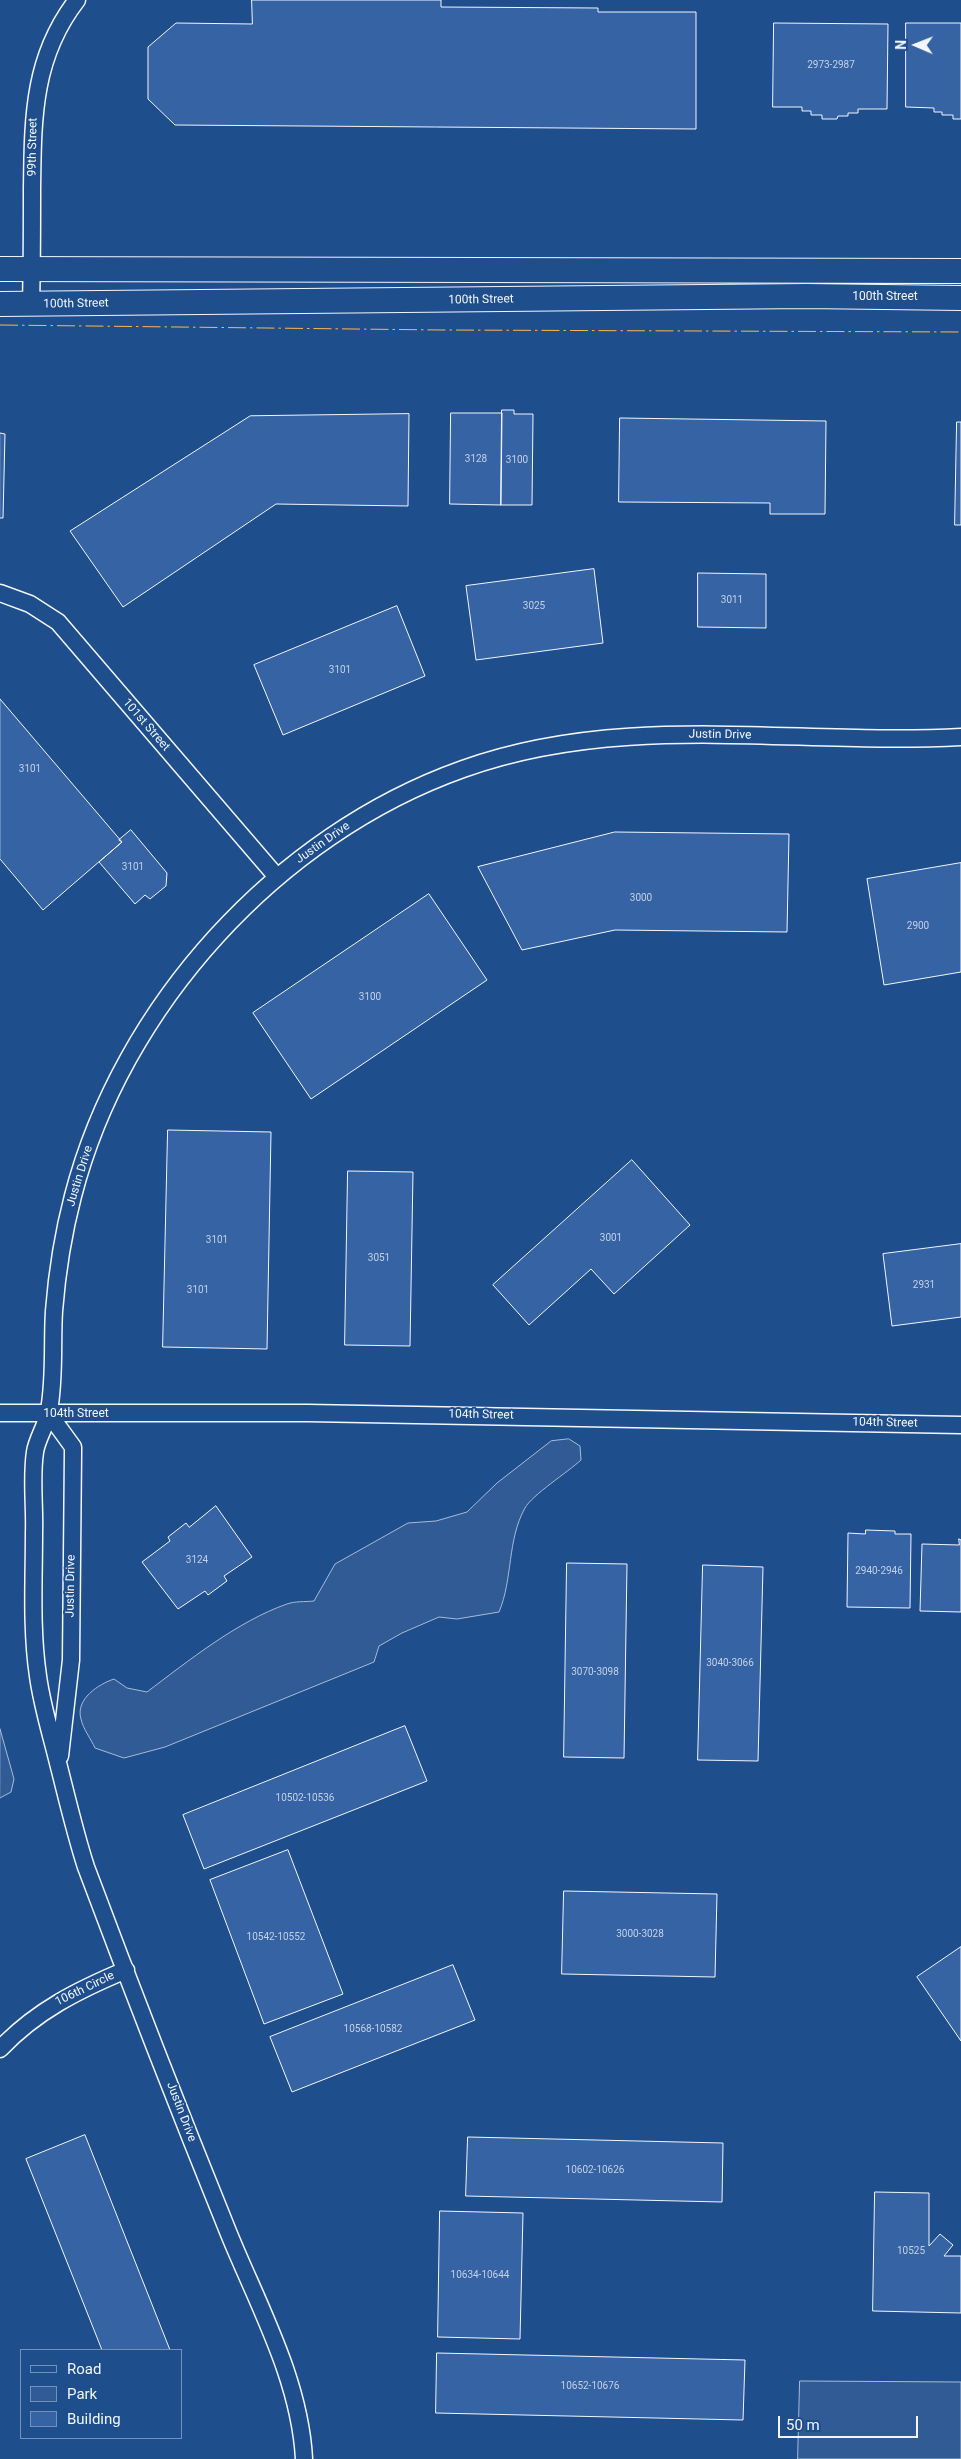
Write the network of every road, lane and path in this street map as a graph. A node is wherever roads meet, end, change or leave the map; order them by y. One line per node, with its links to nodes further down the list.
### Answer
1 (77, 0): 3 (street, 99th Street)
2 (0, 269): 3 (main road)
3 (32, 269): 4 (main road); 7 (street, 99th Street)
4 (961, 271)
5 (961, 298): 7 (main road, 100th Street)
6 (0, 304): 7 (main road, 100th Street)
7 (31, 304)
8 (0, 593): 10 (street, 101st Street)
9 (961, 737): 10 (street, Justin Drive)
10 (277, 877): 12 (street, Justin Drive)
11 (0, 1413): 12 (street, 104th Street)
12 (49, 1414): 13 (street, 104th Street); 14 (street, Justin Drive); 14 (street, Justin Drive)
13 (961, 1425)
14 (59, 1765): 15 (street, Justin Drive)
15 (126, 1970): 16 (street, 106th Circle); 17 (street, Justin Drive)
16 (0, 2049)
17 (304, 2459)

